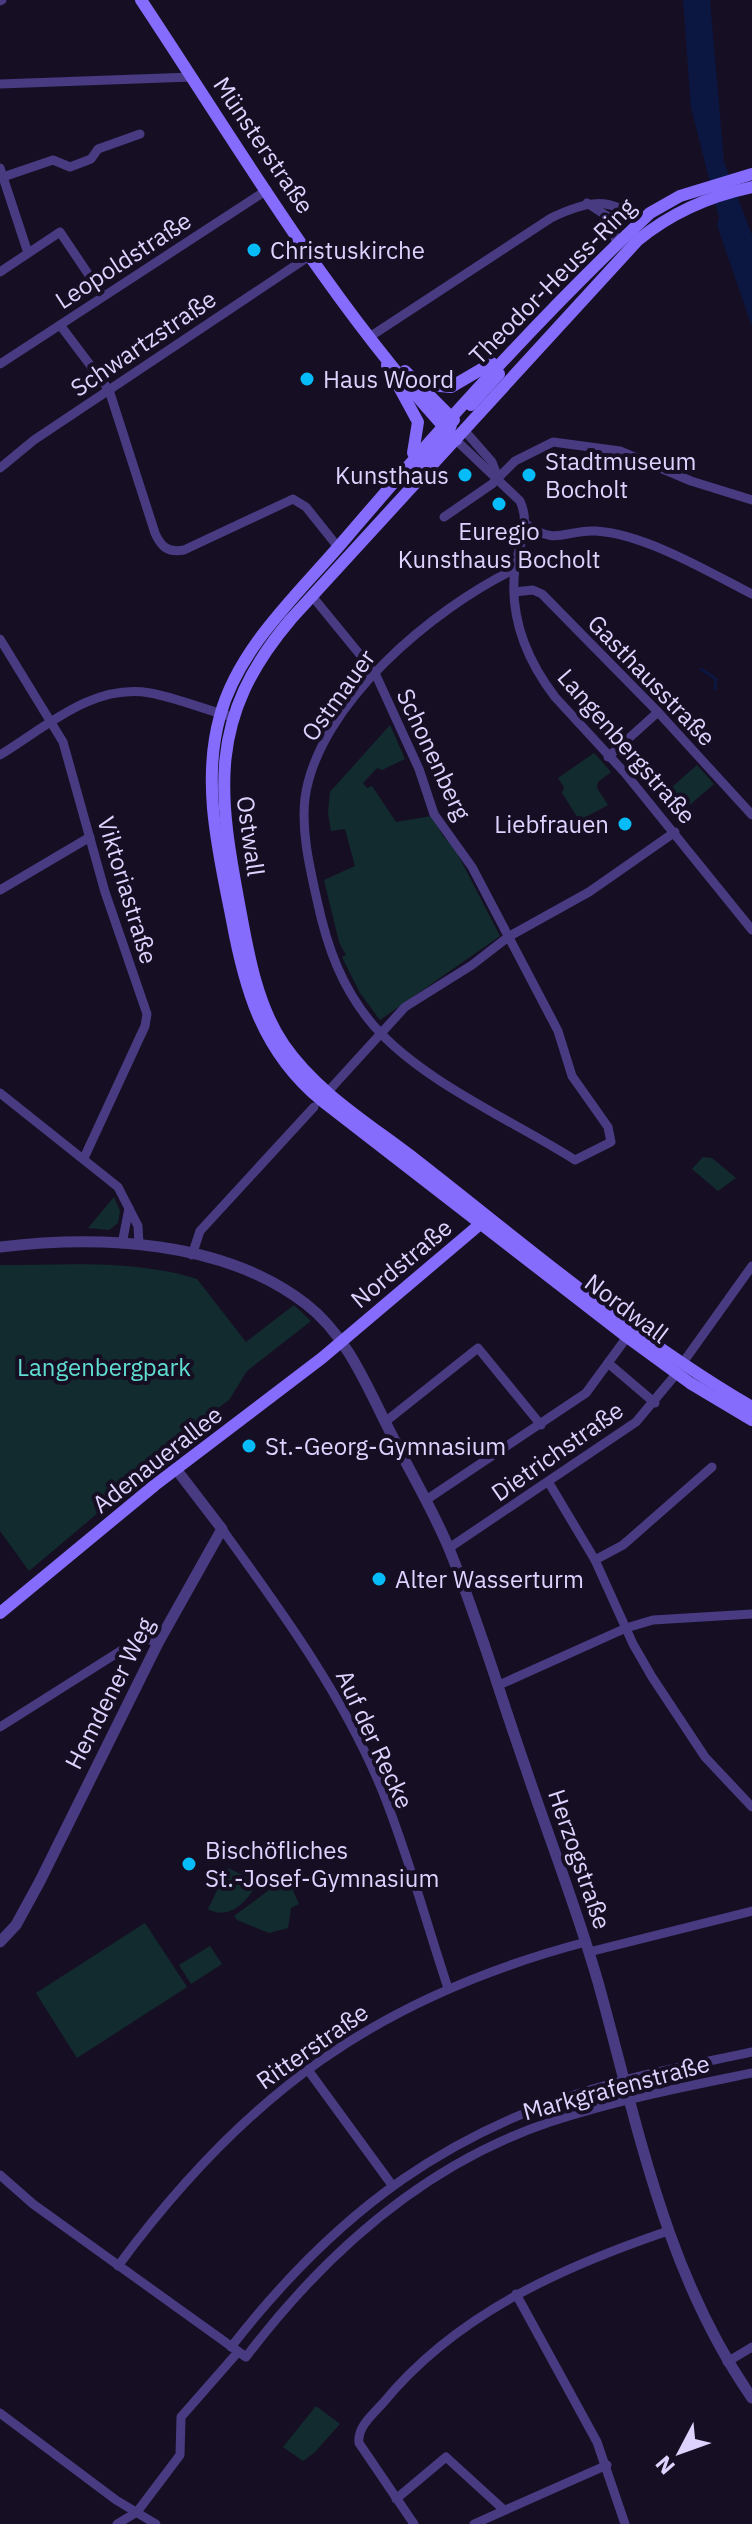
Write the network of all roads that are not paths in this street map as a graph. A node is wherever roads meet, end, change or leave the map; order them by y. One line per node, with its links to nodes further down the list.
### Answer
1 (141, 0): 2 (main road, Münsterstraße)
2 (192, 77): 3 (street); 7 (main road, Münsterstraße)
3 (0, 84)
4 (140, 134): 5 (street)
5 (2, 179): 12 (street)
6 (749, 181): 8 (main road, Theodor-Heuss-Ring)
7 (267, 190): 13 (main road, Münsterstraße); 15 (street, Leopoldstraße)
8 (701, 195): 10 (main road, Theodor-Heuss-Ring); 23 (main road, Theodor-Heuss-Ring)
9 (587, 203): 10 (street); 11 (street); 17 (street)
10 (640, 223): 11 (main road, Theodor-Heuss-Ring)
11 (617, 245): 19 (main road, Theodor-Heuss-Ring)
12 (28, 253): 14 (street); 15 (street)
13 (311, 255): 17 (main road, Münsterstraße); 22 (street, Schwartzstraße)
14 (0, 272)
15 (103, 296): 16 (street, Leopoldstraße)
16 (60, 325): 20 (street, Leopoldstraße); 22 (street)
17 (371, 336): 18 (main road, Münsterstraße)
18 (382, 351): 21 (main road, Münsterstraße); 23 (main road, Münsterstraße); 24 (main road, Ostwall)
19 (512, 351): 21 (main road); 23 (main road)
20 (0, 364)
21 (419, 384): 23 (main road, Münsterstraße)
22 (109, 390): 25 (street, Schwartzstraße); 30 (street)
23 (453, 428): 24 (main road, Ostwall); 26 (street); 34 (main road, Ostwall)
24 (407, 467): 30 (main road, Ostwall)
25 (0, 468)
26 (498, 478): 27 (street); 28 (street); 29 (street)
27 (752, 500)
28 (444, 517)
29 (526, 524): 31 (street, Langenbergstraße); 33 (street)
30 (338, 547): 40 (main road, Ostwall)
31 (515, 569): 32 (street, Langenbergstraße); 38 (street, Ostmauer)
32 (514, 592): 39 (street, Gasthausstraße); 43 (street, Langenbergstraße)
33 (752, 594)
34 (312, 596): 38 (street, Schonenberg); 40 (main road, Ostwall)
35 (0, 639): 36 (street, Viktoriastraße)
36 (10, 654): 37 (street); 41 (street, Viktoriastraße)
37 (0, 660)
38 (375, 673): 49 (street, Schonenberg); 50 (street, Ostmauer)
39 (658, 712): 43 (street); 44 (street, Gasthausstraße)
40 (226, 715): 41 (street); 52 (main road, Ostwall)
41 (51, 724): 42 (street); 46 (street, Viktoriastraße)
42 (0, 755)
43 (608, 757): 45 (street, Langenbergstraße)
44 (752, 815)
45 (675, 832): 48 (street, Langenbergstraße); 49 (street)
46 (90, 837): 47 (street); 54 (street, Viktoriastraße)
47 (0, 890)
48 (752, 930)
49 (508, 937): 50 (street); 53 (street, Schonenberg)
50 (381, 1033): 52 (street); 53 (street, Ostmauer)
51 (0, 1093): 54 (street)
52 (320, 1100): 56 (main road, Ostwall); 60 (street)
53 (608, 1127)
54 (84, 1158): 55 (street)
55 (130, 1205): 57 (street); 58 (street)
56 (484, 1221): 62 (main road, Nordwall); 63 (main road, Nordstraße); 65 (main road, Nordwall)
57 (122, 1244): 58 (street, Herzogstraße); 59 (street, Herzogstraße)
58 (139, 1245): 60 (street, Herzogstraße)
59 (0, 1247)
60 (192, 1255): 63 (street, Herzogstraße)
61 (752, 1266): 65 (street, Dietrichstraße)
62 (627, 1337): 64 (street); 65 (main road, Nordwall)
63 (342, 1341): 69 (street, Herzogstraße); 72 (main road, Adenauerallee)
64 (608, 1363): 66 (street); 70 (street)
65 (680, 1369): 66 (street, Dietrichstraße); 67 (main road, Nordwall); 68 (main road, Nordwall)
66 (655, 1403): 73 (street, Dietrichstraße)
67 (752, 1407)
68 (752, 1420)
69 (385, 1422): 70 (street); 74 (street, Herzogstraße)
70 (541, 1425): 74 (street)
71 (712, 1467): 77 (street)
72 (176, 1469): 75 (street); 78 (main road, Adenauerallee)
73 (549, 1483): 76 (street, Dietrichstraße); 77 (street)
74 (426, 1500): 76 (street, Herzogstraße)
75 (222, 1529): 81 (street, Hemdener Weg); 88 (street, Auf der Recke)
76 (449, 1548): 82 (street, Herzogstraße)
77 (595, 1560): 80 (street)
78 (0, 1613)
79 (752, 1614): 80 (street)
80 (626, 1628): 82 (street); 84 (street)
81 (158, 1643): 83 (street); 86 (street, Hemdener Weg)
82 (499, 1685): 87 (street, Herzogstraße)
83 (0, 1727)
84 (752, 1807)
85 (752, 1911): 87 (street, Ritterstraße)
86 (0, 1942)
87 (587, 1947): 88 (street, Ritterstraße); 92 (street, Herzogstraße)
88 (448, 1988): 90 (street, Ritterstraße)
89 (752, 2052): 92 (street, Markgrafenstraße)
90 (308, 2070): 95 (street); 97 (street, Ritterstraße)
91 (752, 2073): 93 (street, Markgrafenstraße)
92 (623, 2080): 93 (street, Herzogstraße); 95 (street, Markgrafenstraße)
93 (628, 2100): 96 (street, Herzogstraße); 100 (street, Markgrafenstraße)
94 (0, 2175): 97 (street)
95 (392, 2185): 100 (street, Markgrafenstraße)
96 (668, 2231): 98 (street); 101 (street, Herzogstraße)
97 (118, 2266): 100 (street)
98 (516, 2294): 104 (street); 105 (street)
99 (752, 2347): 101 (street)
100 (235, 2350): 107 (street, Markgrafenstraße)
101 (727, 2362): 102 (street, Herzogstraße)
102 (752, 2398)
103 (0, 2413): 107 (street)
104 (607, 2465): 106 (street); 112 (street)
105 (396, 2499): 106 (street); 110 (street)
106 (504, 2510): 111 (street)
107 (137, 2512): 108 (street, Markgrafenstraße); 109 (street)
108 (117, 2524)
109 (156, 2524)
110 (414, 2524)
111 (474, 2524)
112 (625, 2524)

